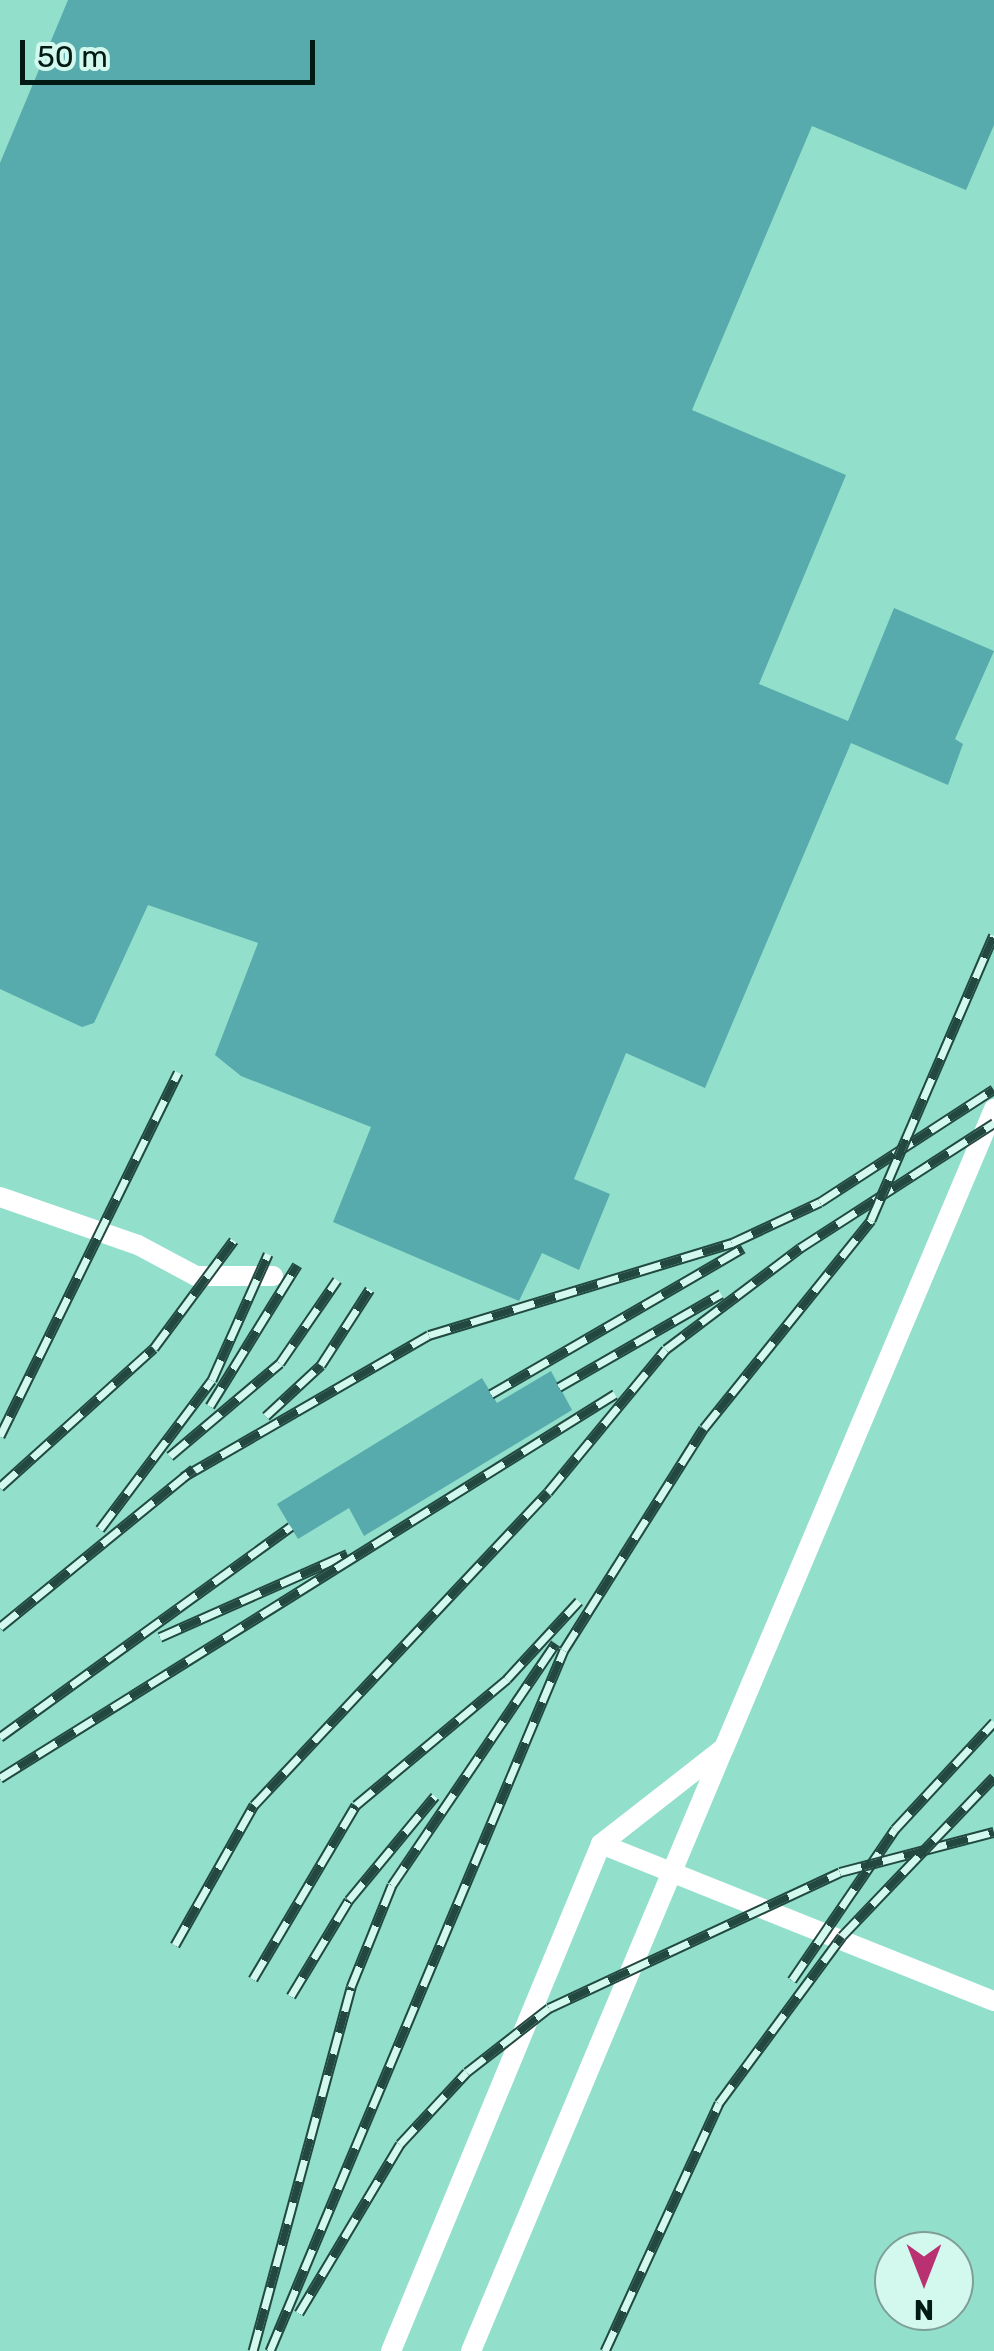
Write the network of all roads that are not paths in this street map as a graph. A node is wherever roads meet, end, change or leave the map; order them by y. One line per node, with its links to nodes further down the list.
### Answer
1 (994, 1109): 4 (lane)
2 (0, 1197): 3 (lane)
3 (272, 1276)
4 (724, 1748): 5 (lane); 6 (lane)
5 (601, 1844): 6 (lane); 8 (lane)
6 (671, 1872): 7 (lane); 9 (lane)
7 (994, 2001)
8 (391, 2351)
9 (470, 2351)

